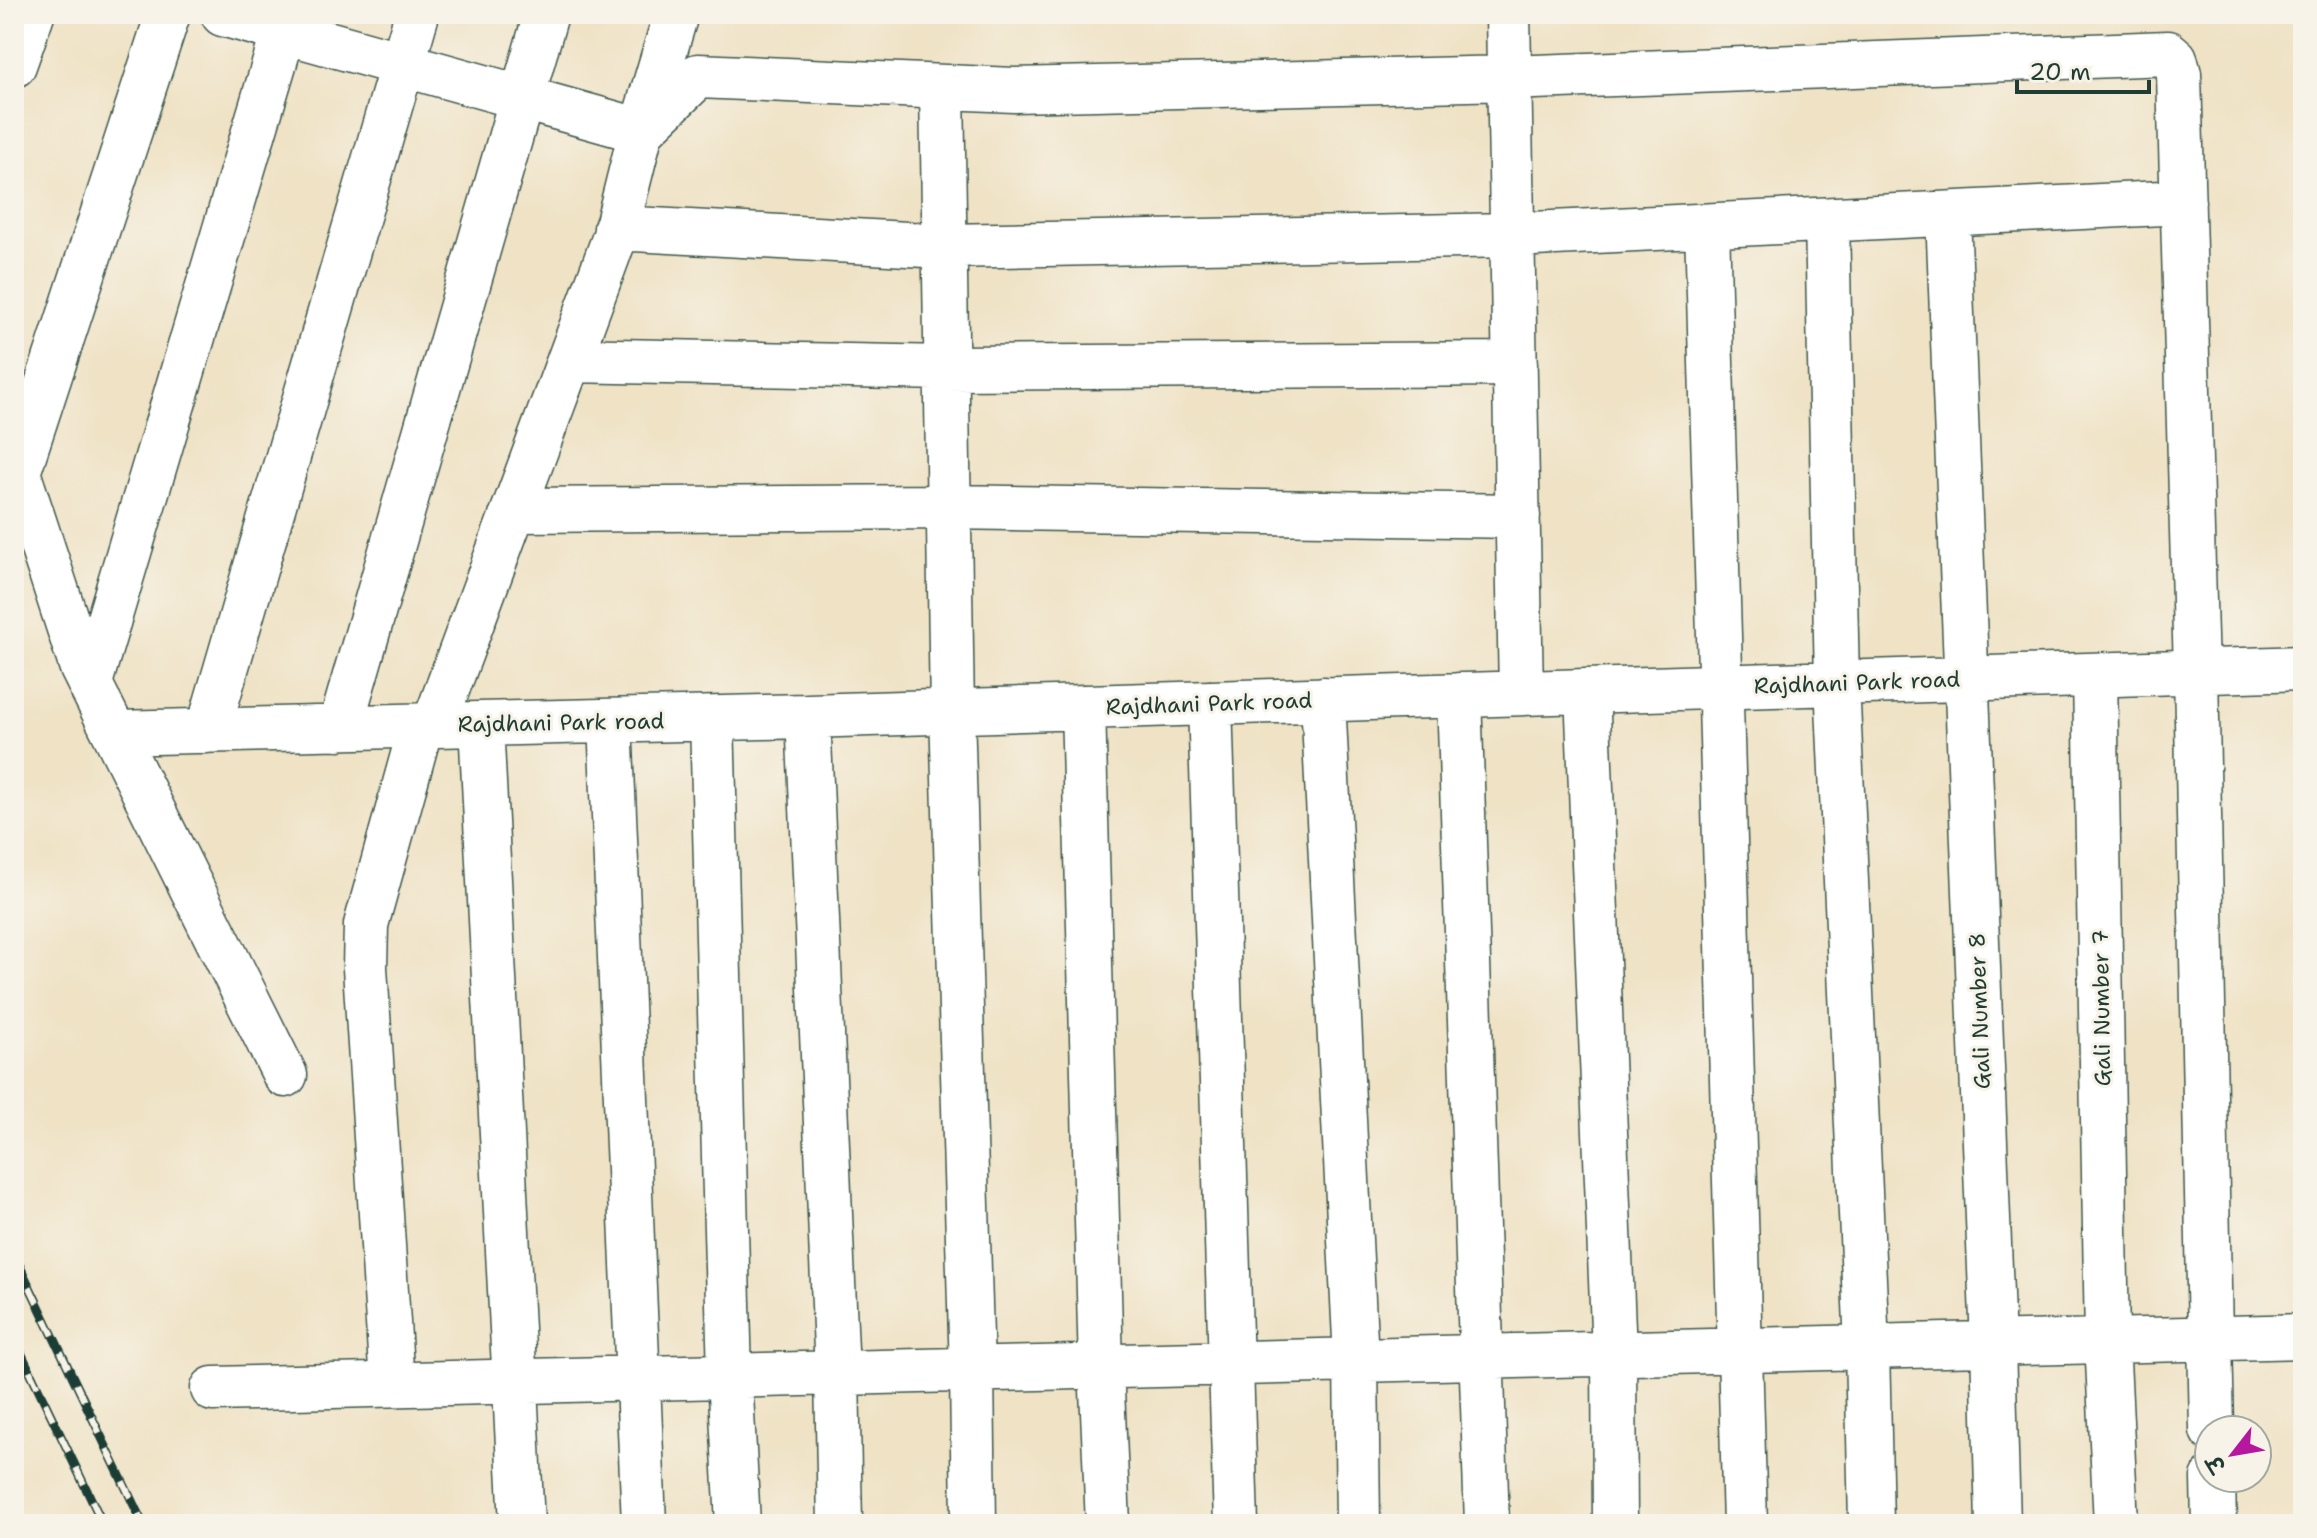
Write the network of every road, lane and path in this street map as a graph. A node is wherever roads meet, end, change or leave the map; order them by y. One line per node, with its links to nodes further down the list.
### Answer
1 (32, 14): 9 (street)
2 (168, 14): 25 (street)
3 (223, 14): 8 (street)
4 (417, 14): 10 (street)
5 (546, 14): 13 (street)
6 (676, 14): 14 (street)
7 (1508, 14): 11 (street)
8 (286, 22): 10 (street); 34 (street)
9 (14, 65)
10 (402, 65): 13 (street); 49 (street)
11 (1509, 78): 12 (street); 15 (street); 20 (street)
12 (942, 87): 14 (street); 21 (street)
13 (521, 98): 14 (street); 48 (street)
14 (641, 131): 19 (street)
15 (2183, 202): 16 (street); 30 (street)
16 (1948, 214): 17 (street); 32 (street, Gali Number 8)
17 (1827, 220): 18 (street); 33 (street)
18 (1707, 226): 20 (street); 35 (street)
19 (616, 228): 21 (street); 22 (street)
20 (1513, 235): 21 (street); 23 (street)
21 (944, 246): 24 (street)
22 (569, 360): 24 (street); 27 (street)
23 (1515, 364): 24 (street); 28 (street)
24 (946, 368): 26 (street)
25 (16, 467): 34 (street)
26 (948, 507): 27 (street); 28 (street); 42 (street)
27 (514, 510): 47 (street)
28 (1518, 516): 37 (street)
29 (2303, 668): 30 (street, Rajdhani Park road)
30 (2196, 672): 31 (street, Rajdhani Park road); 53 (street)
31 (2095, 675): 32 (street, Rajdhani Park road); 54 (street, Gali Number 7)
32 (1965, 679): 33 (street, Rajdhani Park road); 55 (street, Gali Number 8)
33 (1837, 682): 35 (street, Rajdhani Park road); 56 (street)
34 (90, 683): 50 (street)
35 (1721, 686): 36 (street, Rajdhani Park road); 57 (street)
36 (1587, 691): 37 (street, Rajdhani Park road); 58 (street)
37 (1521, 693): 38 (street, Rajdhani Park road)
38 (1459, 695): 39 (street, Rajdhani Park road); 59 (street)
39 (1323, 699): 40 (street, Rajdhani Park road); 60 (street)
40 (1210, 703): 41 (street, Rajdhani Park road); 61 (street)
41 (1083, 707): 42 (street, Rajdhani Park road); 62 (street)
42 (952, 712): 43 (street, Rajdhani Park road); 63 (street)
43 (808, 716): 44 (street, Rajdhani Park road); 64 (street)
44 (712, 719): 45 (street, Rajdhani Park road); 65 (street)
45 (610, 721): 46 (street, Rajdhani Park road); 66 (street)
46 (481, 724): 47 (street, Rajdhani Park road); 67 (street)
47 (427, 725): 48 (street, Rajdhani Park road); 68 (street)
48 (340, 728): 49 (street, Rajdhani Park road)
49 (208, 731): 50 (street, Rajdhani Park road)
50 (115, 733): 51 (street)
51 (285, 1075)
52 (2303, 1336): 53 (street)
53 (2210, 1338): 54 (street); 70 (street)
54 (2107, 1340): 55 (street); 85 (street, Gali Number 7)
55 (1993, 1344): 56 (street); 84 (street, Gali Number 8)
56 (1867, 1347): 57 (street); 83 (street)
57 (1742, 1350): 58 (street); 82 (street)
58 (1614, 1353): 59 (street); 81 (street)
59 (1483, 1356): 60 (street); 80 (street)
60 (1356, 1360): 61 (street); 79 (street)
61 (1231, 1363): 62 (street); 78 (street)
62 (1101, 1367): 63 (street); 77 (street)
63 (972, 1370): 64 (street); 76 (street)
64 (837, 1373): 65 (street); 75 (street)
65 (730, 1376): 66 (street); 74 (street)
66 (636, 1378): 67 (street); 73 (street)
67 (515, 1381): 68 (street); 72 (street)
68 (392, 1384): 69 (street)
69 (213, 1389)
70 (2212, 1414)
71 (2213, 1494): 86 (street)
72 (522, 1524)
73 (644, 1524)
74 (738, 1524)
75 (840, 1524)
76 (974, 1524)
77 (1108, 1524)
78 (1236, 1524)
79 (1358, 1524)
80 (1487, 1524)
81 (1615, 1524)
82 (1745, 1524)
83 (1871, 1524)
84 (1998, 1524)
85 (2116, 1524)
86 (2214, 1524)

